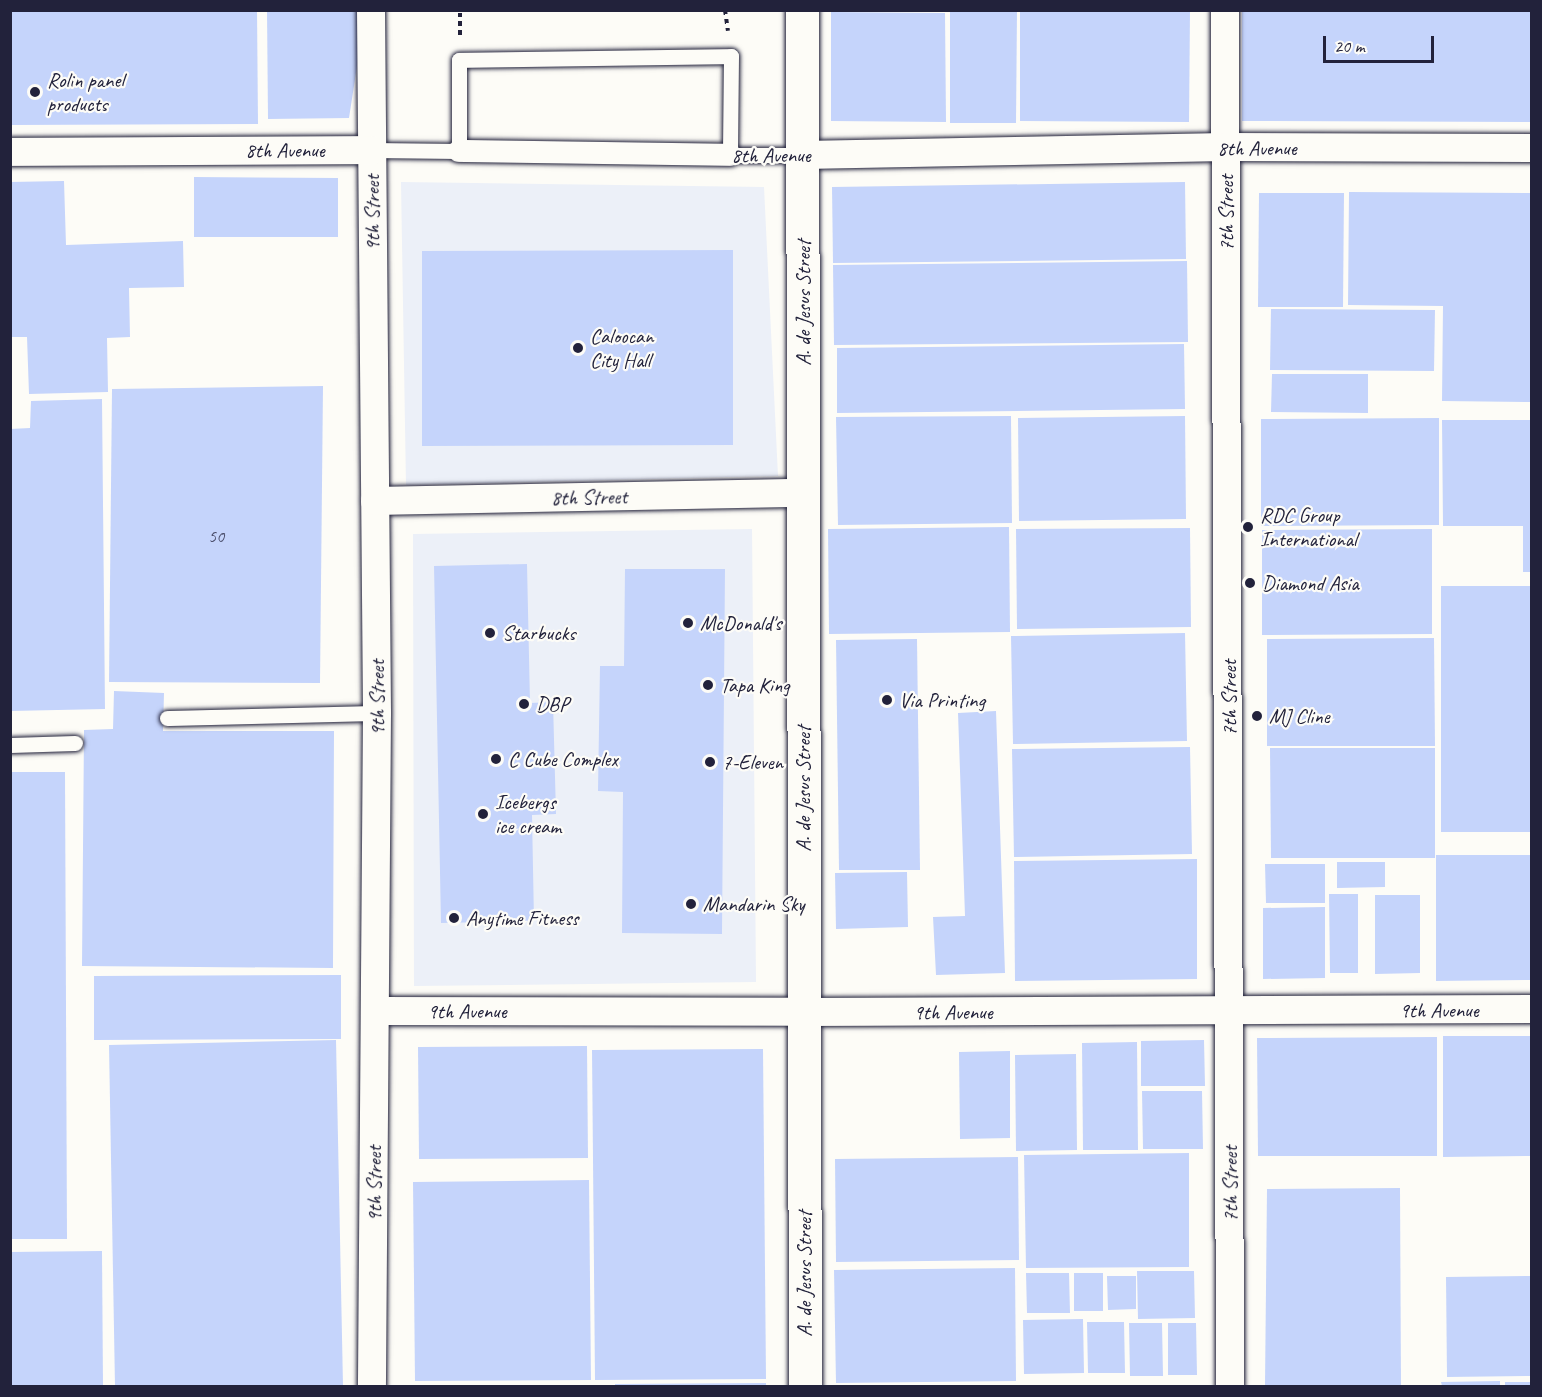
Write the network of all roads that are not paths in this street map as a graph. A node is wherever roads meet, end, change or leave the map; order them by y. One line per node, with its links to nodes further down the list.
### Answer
1 (371, 10): 6 (street, 9th Street)
2 (802, 10): 10 (main road, A. de Jesus Street)
3 (1225, 10): 4 (street, 7th Street)
4 (1226, 147): 5 (street, 8th Avenue); 10 (street, 8th Avenue); 18 (street, 7th Street)
5 (1532, 148)
6 (371, 150): 7 (street, 8th Avenue); 8 (lane, 8th Avenue); 12 (street, 9th Street)
7 (10, 152)
8 (459, 152): 9 (street, 8th Avenue); 9 (lane)
9 (730, 155): 10 (lane, 8th Avenue)
10 (802, 155): 11 (main road, A. de Jesus Street)
11 (802, 493): 12 (street, 8th Street); 20 (main road, A. de Jesus Street)
12 (375, 501): 13 (street, 9th Street)
13 (377, 713): 14 (lane); 19 (street, 9th Street)
14 (166, 718)
15 (75, 743): 16 (lane)
16 (10, 745)
17 (1532, 1009): 18 (street, 9th Avenue)
18 (1230, 1010): 20 (street, 9th Avenue); 23 (street, 7th Street)
19 (375, 1011): 20 (street, 9th Avenue); 21 (street, 9th Street)
20 (804, 1012): 22 (main road, A. de Jesus Street)
21 (372, 1386)
22 (805, 1386)
23 (1230, 1386)

